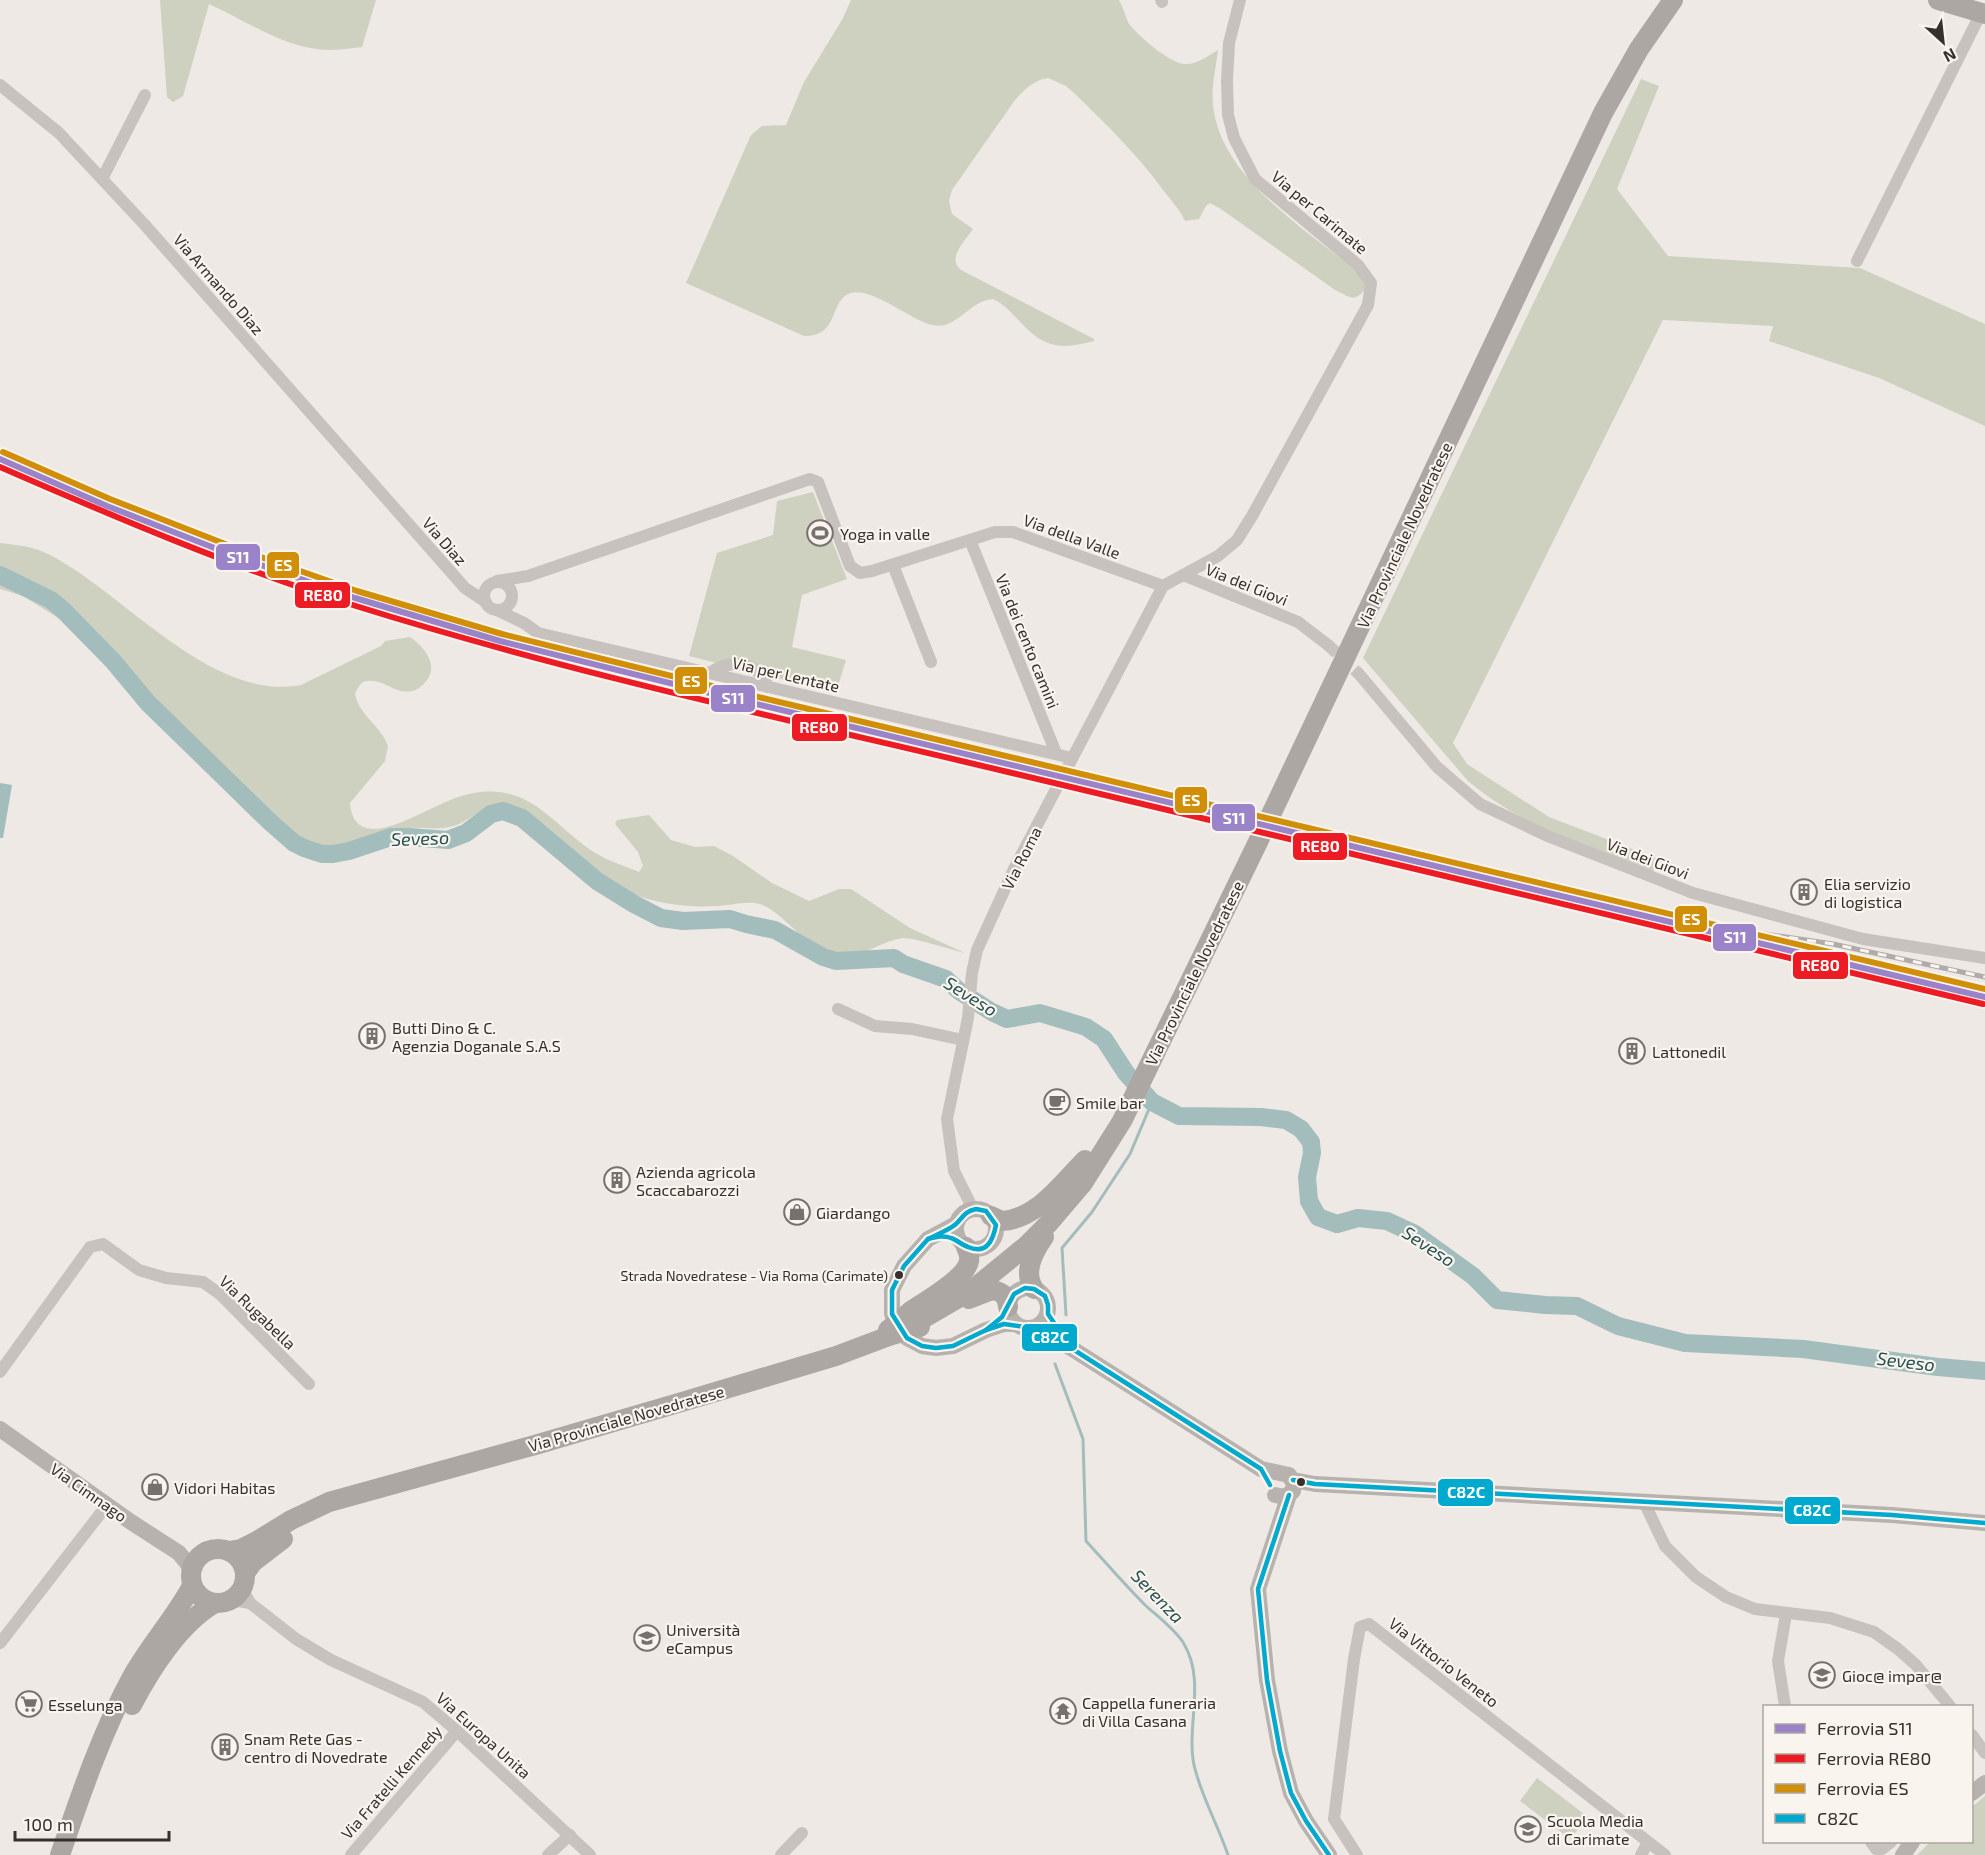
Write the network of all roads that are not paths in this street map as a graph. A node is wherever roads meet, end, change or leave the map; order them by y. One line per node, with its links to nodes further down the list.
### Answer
1 (1240, 0): 12 (street, Via per Carimate)
2 (1673, 0): 29 (main road, Via Provinciale Novedratese)
3 (1938, 0): 4 (main road)
4 (1983, 14): 8 (street)
5 (0, 85): 7 (street, Via Armando Diaz)
6 (145, 95): 7 (street)
7 (102, 179): 9 (street, Via Armando Diaz)
8 (1857, 261)
9 (401, 516): 16 (street, Via Diaz)
10 (970, 540): 11 (street, Via della Valle); 15 (street, Via della Valle); 24 (street, Via dei cento camini)
11 (893, 565): 13 (street, Via della Valle); 22 (street)
12 (1183, 575): 15 (street); 21 (street, Via dei Giovi)
13 (528, 576): 14 (street); 17 (street)
14 (493, 583): 16 (street); 17 (street); 18 (street)
15 (1163, 586): 25 (street, Via Roma)
16 (465, 588): 18 (street)
17 (512, 596): 19 (street); 20 (street)
18 (486, 602): 19 (street)
19 (497, 610): 20 (street, Via per Lentate)
20 (524, 623): 24 (street, Via per Lentate)
21 (1328, 645)
22 (931, 662)
23 (1359, 674): 26 (street, Via dei Giovi)
24 (1056, 753): 25 (street, Via per Lentate)
25 (1072, 758): 28 (street, Via Roma)
26 (1985, 958)
27 (838, 1009): 28 (street)
28 (963, 1040): 32 (street, Via Roma)
29 (1131, 1097): 30 (main road, Via Provinciale Novedratese); 31 (main road, Via Provinciale Novedratese)
30 (1085, 1160): 32 (main road); 37 (main road, Via Provinciale Novedratese)
31 (1070, 1200): 34 (main road); 37 (main road, Via Provinciale Novedratese)
32 (982, 1212): 33 (main road); 33 (main road)
33 (960, 1237): 36 (main road); 37 (main road)
34 (1034, 1289): 35 (main road); 36 (main road)
35 (1048, 1314): 38 (main road); 39 (main road)
36 (1012, 1315): 37 (main road); 38 (main road)
37 (915, 1319): 43 (main road, Via Provinciale Novedratese, bridge)
38 (1032, 1328): 39 (main road)
39 (1071, 1348): 44 (main road)
40 (0, 1372): 41 (street, Via Rugabella)
41 (309, 1384)
42 (0, 1429): 46 (main road, Via Cimnago)
43 (439, 1472): 48 (main road, Via Provinciale Novedratese); 50 (main road, Via Provinciale Novedratese)
44 (1283, 1487): 45 (main road); 71 (main road)
45 (1642, 1500): 47 (main road); 51 (street)
46 (107, 1505): 49 (main road, Via Cimnago); 52 (street)
47 (1985, 1523)
48 (229, 1551): 49 (main road); 50 (main road)
49 (190, 1566): 50 (main road); 65 (main road)
50 (237, 1593): 55 (street, Via Europa Unita); 66 (main road, Via Provinciale Novedratese)
51 (1786, 1614): 53 (street); 54 (street)
52 (0, 1643)
53 (1785, 1705)
54 (1948, 1705)
55 (457, 1731): 61 (street, Via Europa Unita); 67 (street, Via Fratelli Kennedy)
56 (1973, 1738): 57 (street)
57 (1985, 1753)
58 (1985, 1782): 59 (main road)
59 (1973, 1791)
60 (802, 1833): 70 (street)
61 (570, 1834): 68 (street); 69 (street, Via Europa Unita)
62 (1648, 1842): 72 (street, Via Vittorio Veneto); 73 (street); 74 (street, Via Vittorio Veneto)
63 (1872, 1843): 64 (street)
64 (1890, 1843)
65 (60, 1855)
66 (72, 1855)
67 (351, 1855)
68 (548, 1855)
69 (590, 1855)
70 (781, 1855)
71 (1329, 1855)
72 (1357, 1855)
73 (1641, 1855)
74 (1665, 1855)

